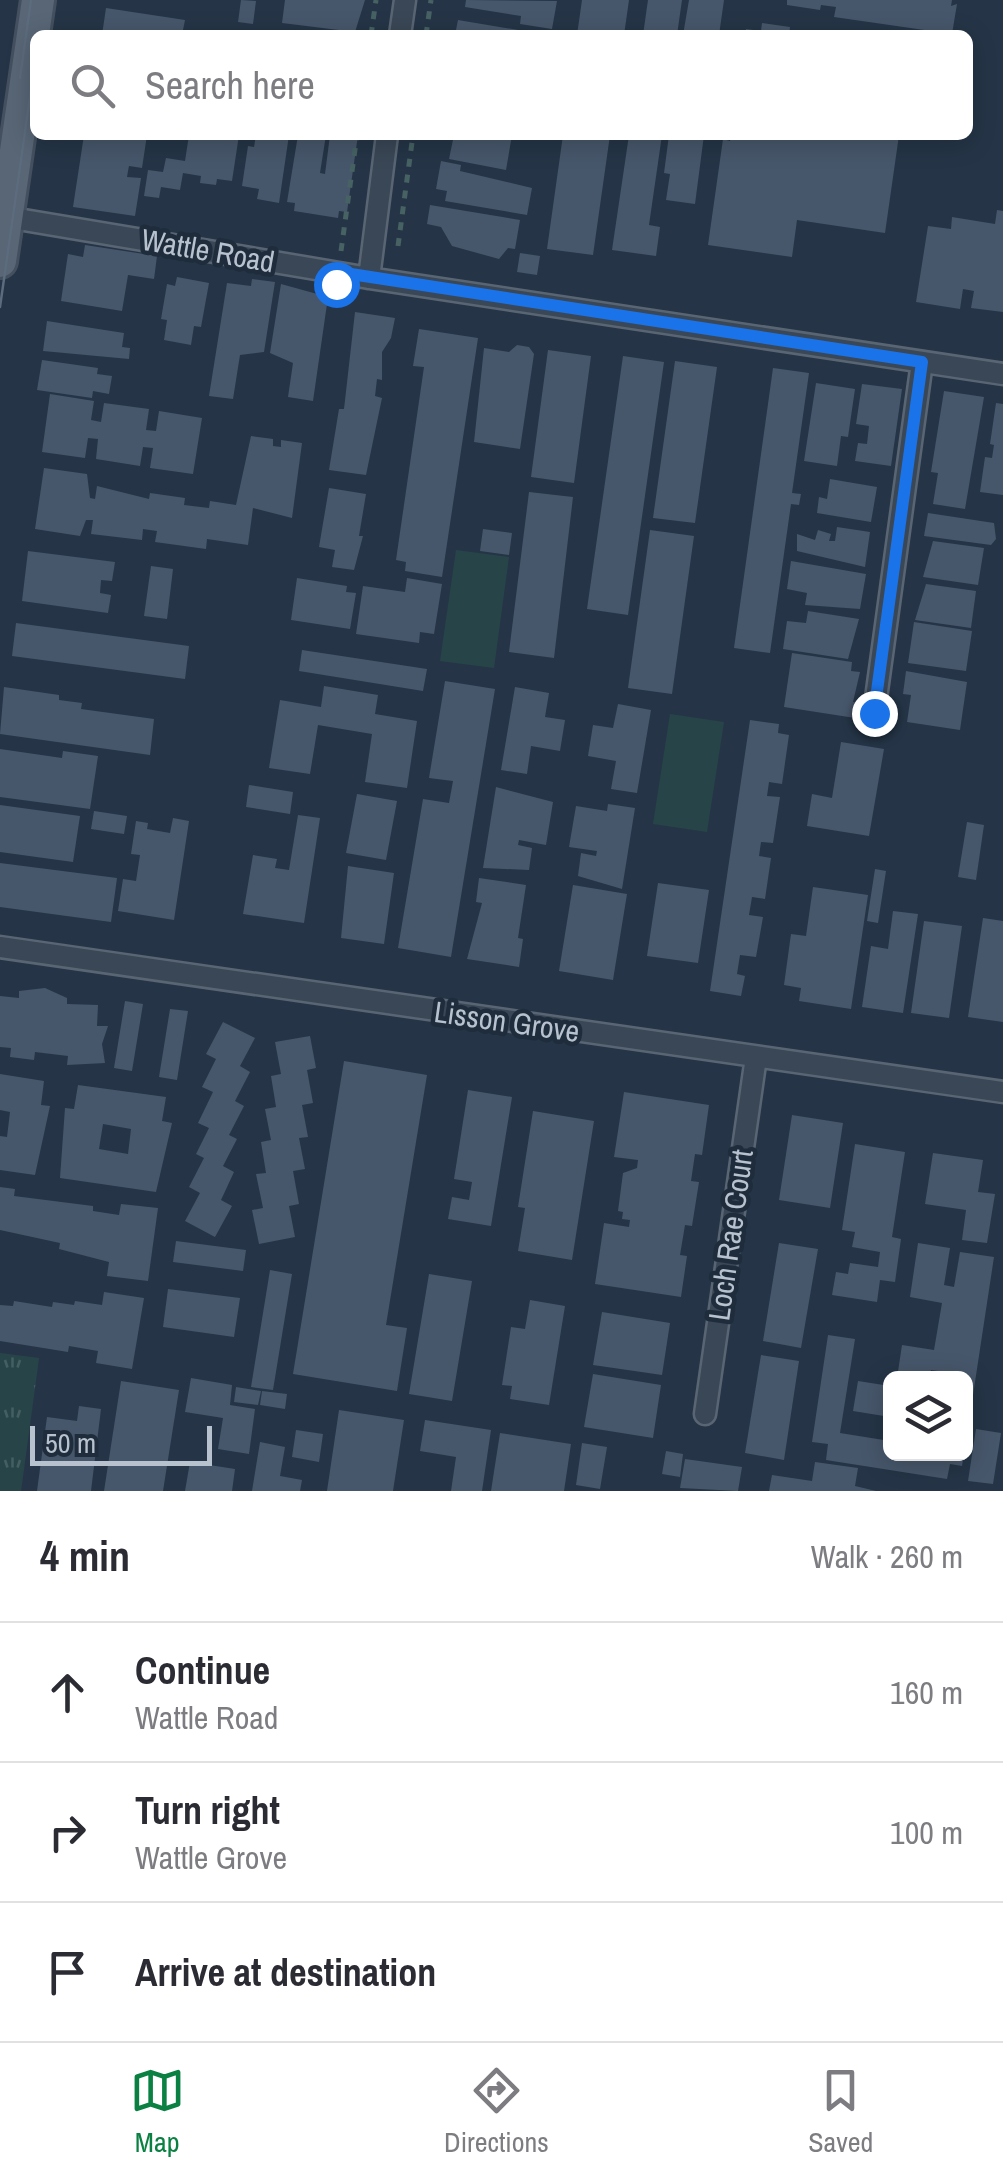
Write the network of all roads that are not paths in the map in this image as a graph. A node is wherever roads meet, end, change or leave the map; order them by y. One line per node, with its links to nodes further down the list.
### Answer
1 (38, 0): 3 (main road)
2 (405, 0): 4 (street)
3 (34, 30)
4 (401, 30)
5 (30, 54): 7 (main road)
6 (386, 140): 9 (street)
7 (6, 217): 8 (main road); 9 (street, Wattle Road)
8 (0, 262)
9 (369, 278): 10 (street, Wattle Road)
10 (922, 362): 11 (street, Wattle Road); 12 (street)
11 (1003, 374)
12 (874, 713)
13 (3, 950): 14 (street, Lisson Grove)
14 (756, 1057): 15 (street, Lisson Grove); 16 (street, Loch Rae Court)
15 (1003, 1092)
16 (704, 1414)

